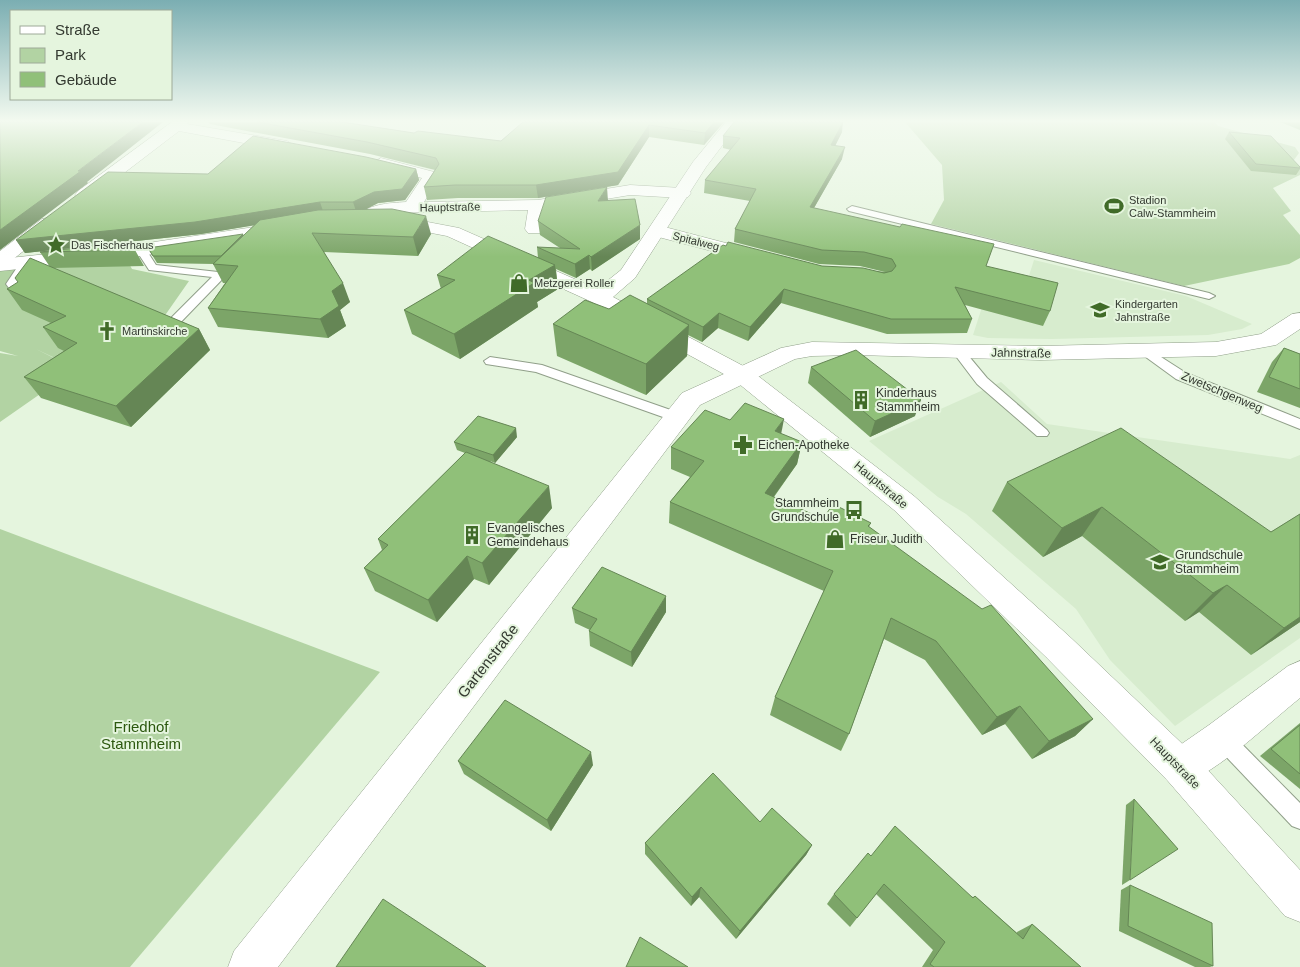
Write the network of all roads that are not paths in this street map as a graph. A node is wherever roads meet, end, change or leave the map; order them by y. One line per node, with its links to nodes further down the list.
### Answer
1 (121, 167): 13 (street)
2 (395, 167): 6 (street)
3 (698, 167): 4 (street)
4 (682, 193): 5 (street, Hauptstraße); 10 (street)
5 (538, 205): 6 (street, Hauptstraße); 9 (street)
6 (410, 208): 19 (street, Hauptstraße)
7 (852, 209): 18 (lane)
8 (305, 224): 11 (street)
9 (534, 229)
10 (657, 231): 14 (street, Spitalweg); 19 (street)
11 (141, 250): 15 (street); 17 (lane)
12 (240, 256): 17 (lane)
13 (0, 260)
14 (771, 260)
15 (26, 262): 16 (street); 20 (lane)
16 (0, 265)
17 (220, 275): 22 (lane)
18 (1209, 296)
19 (599, 298): 26 (street, Hauptstraße)
20 (25, 302)
21 (1300, 318): 24 (street, Jahnstraße)
22 (175, 321)
23 (958, 351): 24 (street, Jahnstraße); 26 (street, Jahnstraße); 29 (lane)
24 (1147, 352): 28 (lane, Zwetschgenweg)
25 (490, 361): 27 (lane)
26 (740, 374): 27 (street, Gartenstraße); 32 (street, Hauptstraße)
27 (677, 417): 35 (street, Gartenstraße)
28 (1300, 424)
29 (1042, 433)
30 (1300, 677): 31 (street)
31 (1222, 738): 32 (street); 33 (lane)
32 (1180, 767): 34 (street, Hauptstraße)
33 (1300, 818)
34 (1300, 900)
35 (250, 967)

